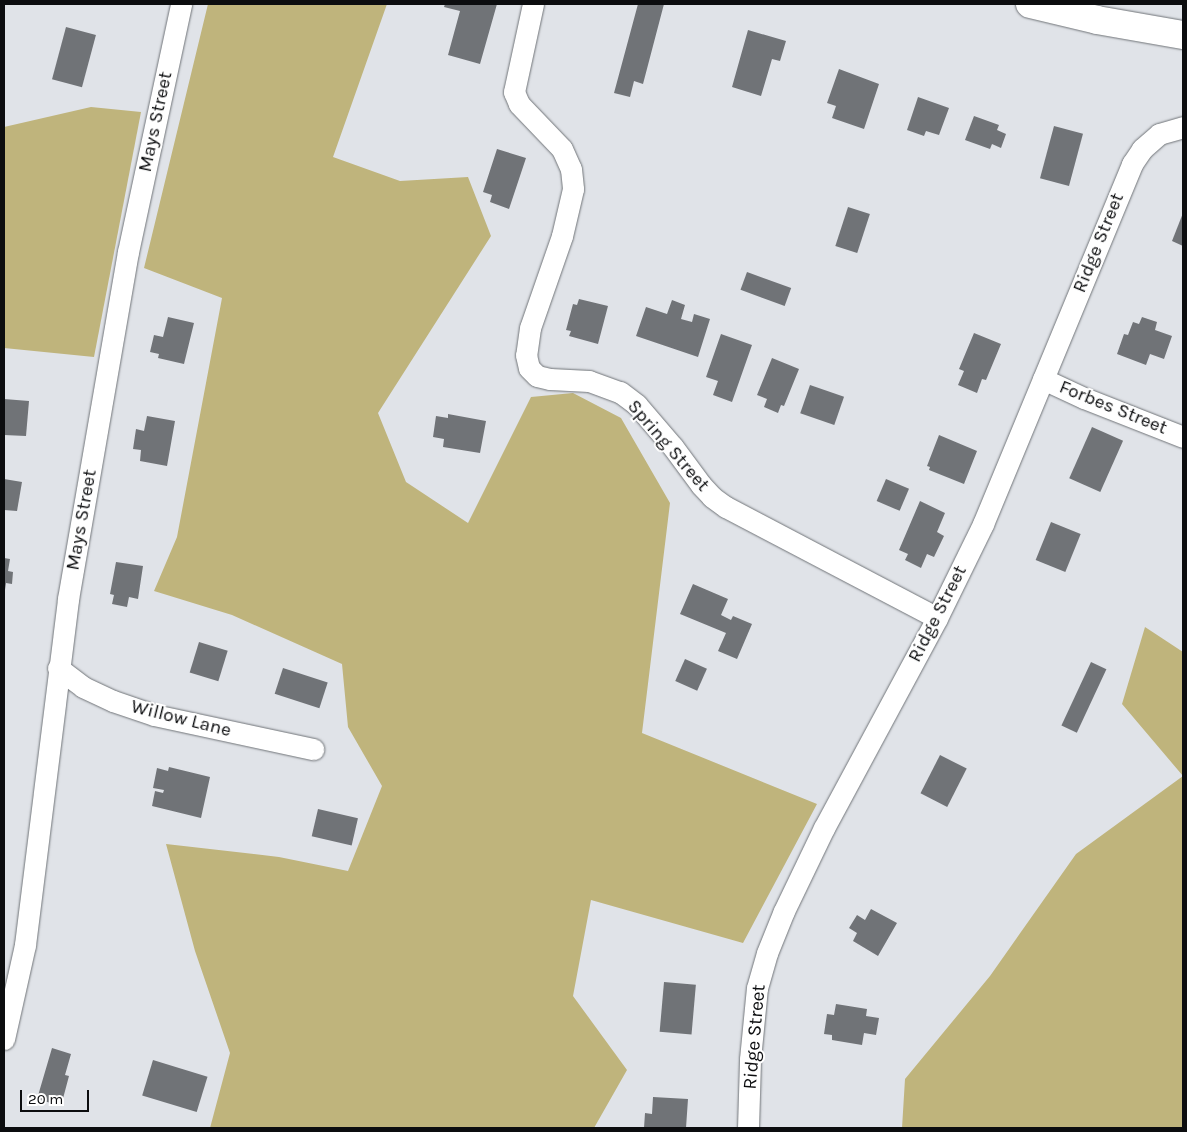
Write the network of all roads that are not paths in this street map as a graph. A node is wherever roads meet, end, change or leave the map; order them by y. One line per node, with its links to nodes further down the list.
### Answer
1 (181, 4): 9 (street, Mays Street)
2 (533, 4): 8 (street, Spring Street)
3 (1030, 4): 4 (main road)
4 (1183, 35)
5 (1174, 129): 6 (street, Ridge Street)
6 (1043, 379): 7 (street, Forbes Street); 8 (street, Ridge Street)
7 (1183, 437)
8 (938, 618): 12 (street, Ridge Street)
9 (58, 668): 10 (street, Willow Lane); 11 (street, Mays Street)
10 (313, 748)
11 (4, 1039)
12 (748, 1128)

